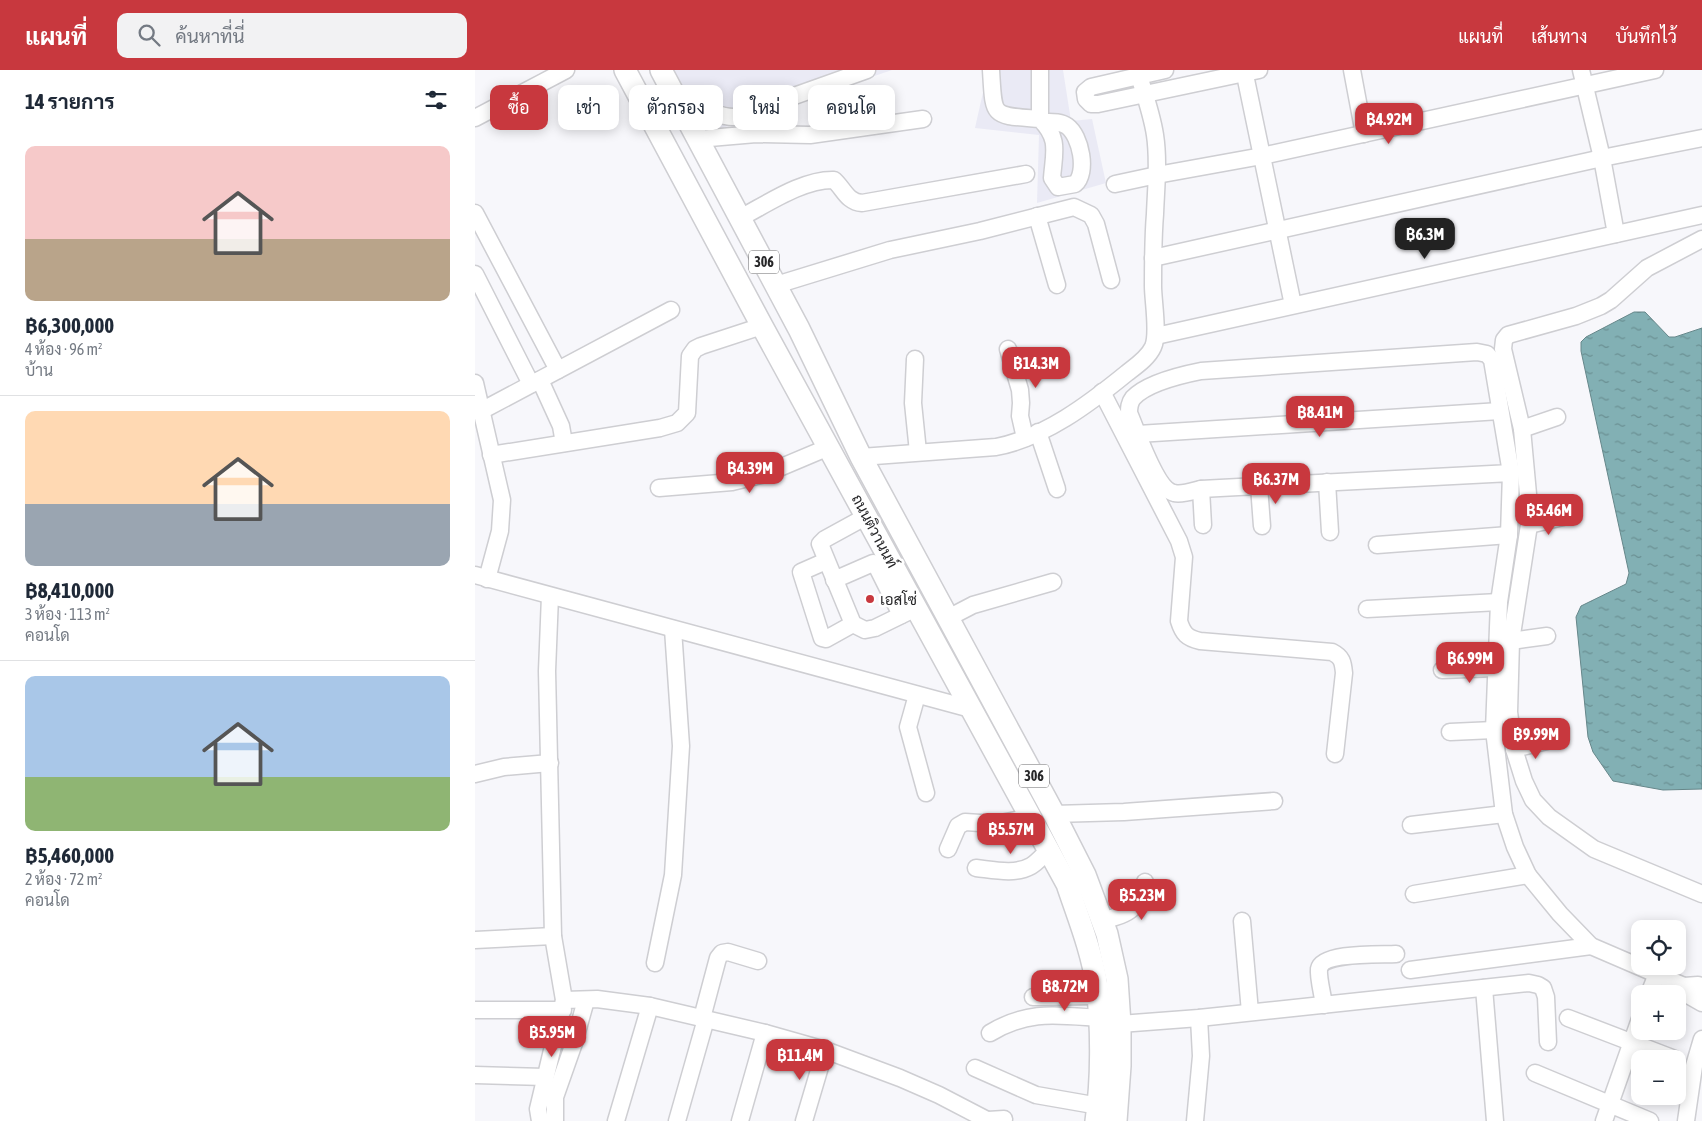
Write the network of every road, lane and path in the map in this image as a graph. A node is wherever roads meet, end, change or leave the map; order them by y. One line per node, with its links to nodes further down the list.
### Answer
1 (566, 70): 17 (street)
2 (625, 70): 42 (main road, ถนนติวานนท์ / 306)
3 (645, 70): 60 (main road, 306)
4 (661, 70): 14 (main road, ถนนติวานนท์ / 306)
5 (867, 70): 16 (street)
6 (991, 70): 7 (street)
7 (1040, 70)
8 (1165, 70): 12 (street)
9 (1352, 70): 20 (street)
10 (1655, 70): 13 (street)
11 (1249, 71): 15 (street); 23 (street)
12 (1139, 76): 15 (street); 15 (street)
13 (1583, 78): 20 (street); 24 (street)
14 (669, 85)
15 (1144, 93): 26 (street)
16 (723, 117)
17 (475, 118)
18 (923, 119): 22 (street)
19 (693, 130): 22 (main road, ถนนติวานนท์ / 306)
20 (1364, 134): 23 (street)
21 (1702, 138): 24 (street)
22 (698, 139): 31 (main road, ถนนติวานนท์ / 306)
23 (1262, 156): 26 (street); 32 (street)
24 (1602, 158): 32 (street); 33 (street)
25 (1026, 174): 31 (street)
26 (1157, 175): 27 (street); 35 (street)
27 (1115, 184)
28 (475, 213): 46 (street)
29 (1702, 215): 33 (street)
30 (1037, 216): 37 (street); 38 (street); 39 (street)
31 (740, 218): 38 (main road, ถนนติวานนท์ / 306)
32 (1277, 230): 35 (street); 40 (street)
33 (1616, 234): 40 (street)
34 (1702, 239): 53 (street)
35 (1153, 258): 43 (street)
36 (475, 274): 47 (street)
37 (1111, 280)
38 (776, 285): 60 (main road, ถนนติวานนท์ / 306)
39 (1057, 285)
40 (1293, 305): 43 (street)
41 (671, 310): 46 (street)
42 (762, 326): 56 (street); 57 (main road, ถนนติวานนท์ / 306)
43 (1156, 336): 49 (street)
44 (1008, 349): 55 (street)
45 (915, 359): 58 (street)
46 (558, 370): 47 (street)
47 (536, 382): 51 (street); 56 (street)
48 (475, 383): 51 (street)
49 (1102, 392): 55 (street); 96 (street)
50 (1500, 410): 54 (street); 54 (street); 61 (street)
51 (481, 411): 59 (street)
52 (1557, 417): 53 (street)
53 (1522, 429): 70 (street)
54 (1138, 434): 66 (street)
55 (1031, 435): 58 (street); 65 (street)
56 (564, 443): 59 (street)
57 (829, 447): 64 (street); 67 (main road, ถนนติวานนท์ / 306)
58 (918, 452): 60 (street)
59 (491, 455): 76 (street)
60 (861, 457): 83 (main road, ถนนติวานนท์ / 306)
61 (1511, 472): 62 (street); 73 (street)
62 (1327, 482): 63 (street); 72 (street)
63 (1259, 486): 66 (street); 71 (street)
64 (659, 488)
65 (1057, 489)
66 (1201, 489): 69 (street)
67 (867, 516): 75 (street); 82 (main road, ถนนติวานนท์ / 306)
68 (1563, 517): 70 (street)
69 (1203, 525)
70 (1529, 525): 87 (street)
71 (1262, 526)
72 (1330, 532)
73 (1509, 535): 74 (street); 80 (street)
74 (1377, 545)
75 (826, 561): 77 (street); 84 (street)
76 (481, 577): 79 (street)
77 (834, 580): 82 (street); 84 (street)
78 (1053, 582): 83 (street)
79 (551, 596): 85 (street); 97 (street)
80 (1499, 602): 81 (street); 88 (street)
81 (1367, 609)
82 (908, 611): 84 (street); 91 (main road, ถนนติวานนท์ / 306)
83 (948, 618): 101 (main road, ถนนติวานนท์ / 306)
84 (853, 624)
85 (673, 629): 90 (street); 120 (street)
86 (1547, 636): 87 (street)
87 (1511, 641): 95 (street)
88 (1496, 668): 89 (street); 92 (street)
89 (1442, 670)
90 (917, 694): 91 (street); 99 (street)
91 (971, 709): 103 (main road, ถนนติวานนท์ / 306)
92 (1494, 730): 93 (street); 102 (street)
93 (1450, 732)
94 (1551, 740): 95 (street)
95 (1514, 749): 111 (street)
96 (1335, 754)
97 (550, 763): 98 (street); 114 (street)
98 (475, 774)
99 (925, 792)
100 (1273, 801): 101 (street)
101 (1054, 814): 112 (main road, ถนนติวานนท์ / 306)
102 (1504, 814): 104 (street); 108 (street)
103 (1031, 817): 105 (street); 106 (main road, ถนนติวานนท์ / 306)
104 (1411, 825)
105 (948, 849)
106 (1049, 850): 107 (street); 128 (main road, ถนนติวานนท์ / 306)
107 (976, 868)
108 (1528, 875): 110 (street); 116 (street)
109 (1145, 882): 112 (street)
110 (1414, 894)
111 (1702, 894)
112 (1102, 920): 141 (main road, ถนนติวานนท์ / 306)
113 (1242, 921): 136 (street)
114 (553, 936): 115 (street); 133 (street)
115 (475, 940)
116 (1591, 946): 119 (street); 121 (street)
117 (1396, 954): 132 (street)
118 (758, 960): 137 (street)
119 (1631, 963)
120 (655, 964)
121 (1410, 970)
122 (1659, 975): 123 (street)
123 (1682, 985)
124 (1686, 986): 125 (street)
125 (1702, 986)
126 (1484, 988): 132 (street); 145 (street); 164 (street)
127 (1686, 992): 131 (street)
128 (1097, 996): 129 (street); 138 (main road, ถนนติวานนท์ / 306)
129 (1033, 997)
130 (587, 1000): 133 (street); 134 (street); 157 (street)
131 (1702, 1003)
132 (1324, 1004): 136 (street)
133 (563, 1005): 135 (street); 152 (street)
134 (650, 1006): 137 (street); 158 (street)
135 (475, 1010)
136 (1250, 1012): 139 (street)
137 (704, 1018): 142 (street); 159 (street)
138 (1098, 1018): 143 (street); 154 (main road, ถนนติวานนท์ / 306)
139 (1199, 1018): 141 (street); 163 (street)
140 (1568, 1018): 146 (street)
141 (1120, 1024): 162 (main road, ถนนติวานนท์ / 306)
142 (765, 1033): 147 (street); 160 (street)
143 (990, 1033)
144 (1702, 1039): 167 (street)
145 (1548, 1042)
146 (1631, 1042): 148 (street); 153 (street)
147 (825, 1050): 155 (street); 161 (street)
148 (1651, 1050)
149 (975, 1068): 154 (street)
150 (1535, 1073): 153 (street)
151 (475, 1075): 152 (street)
152 (545, 1077): 156 (street)
153 (1609, 1104): 165 (street); 166 (street)
154 (1097, 1114)
155 (994, 1120)
156 (540, 1121)
157 (555, 1121)
158 (617, 1121)
159 (677, 1121)
160 (741, 1121)
161 (804, 1121)
162 (1116, 1121)
163 (1195, 1121)
164 (1495, 1121)
165 (1604, 1121)
166 (1650, 1121)
167 (1686, 1121)

